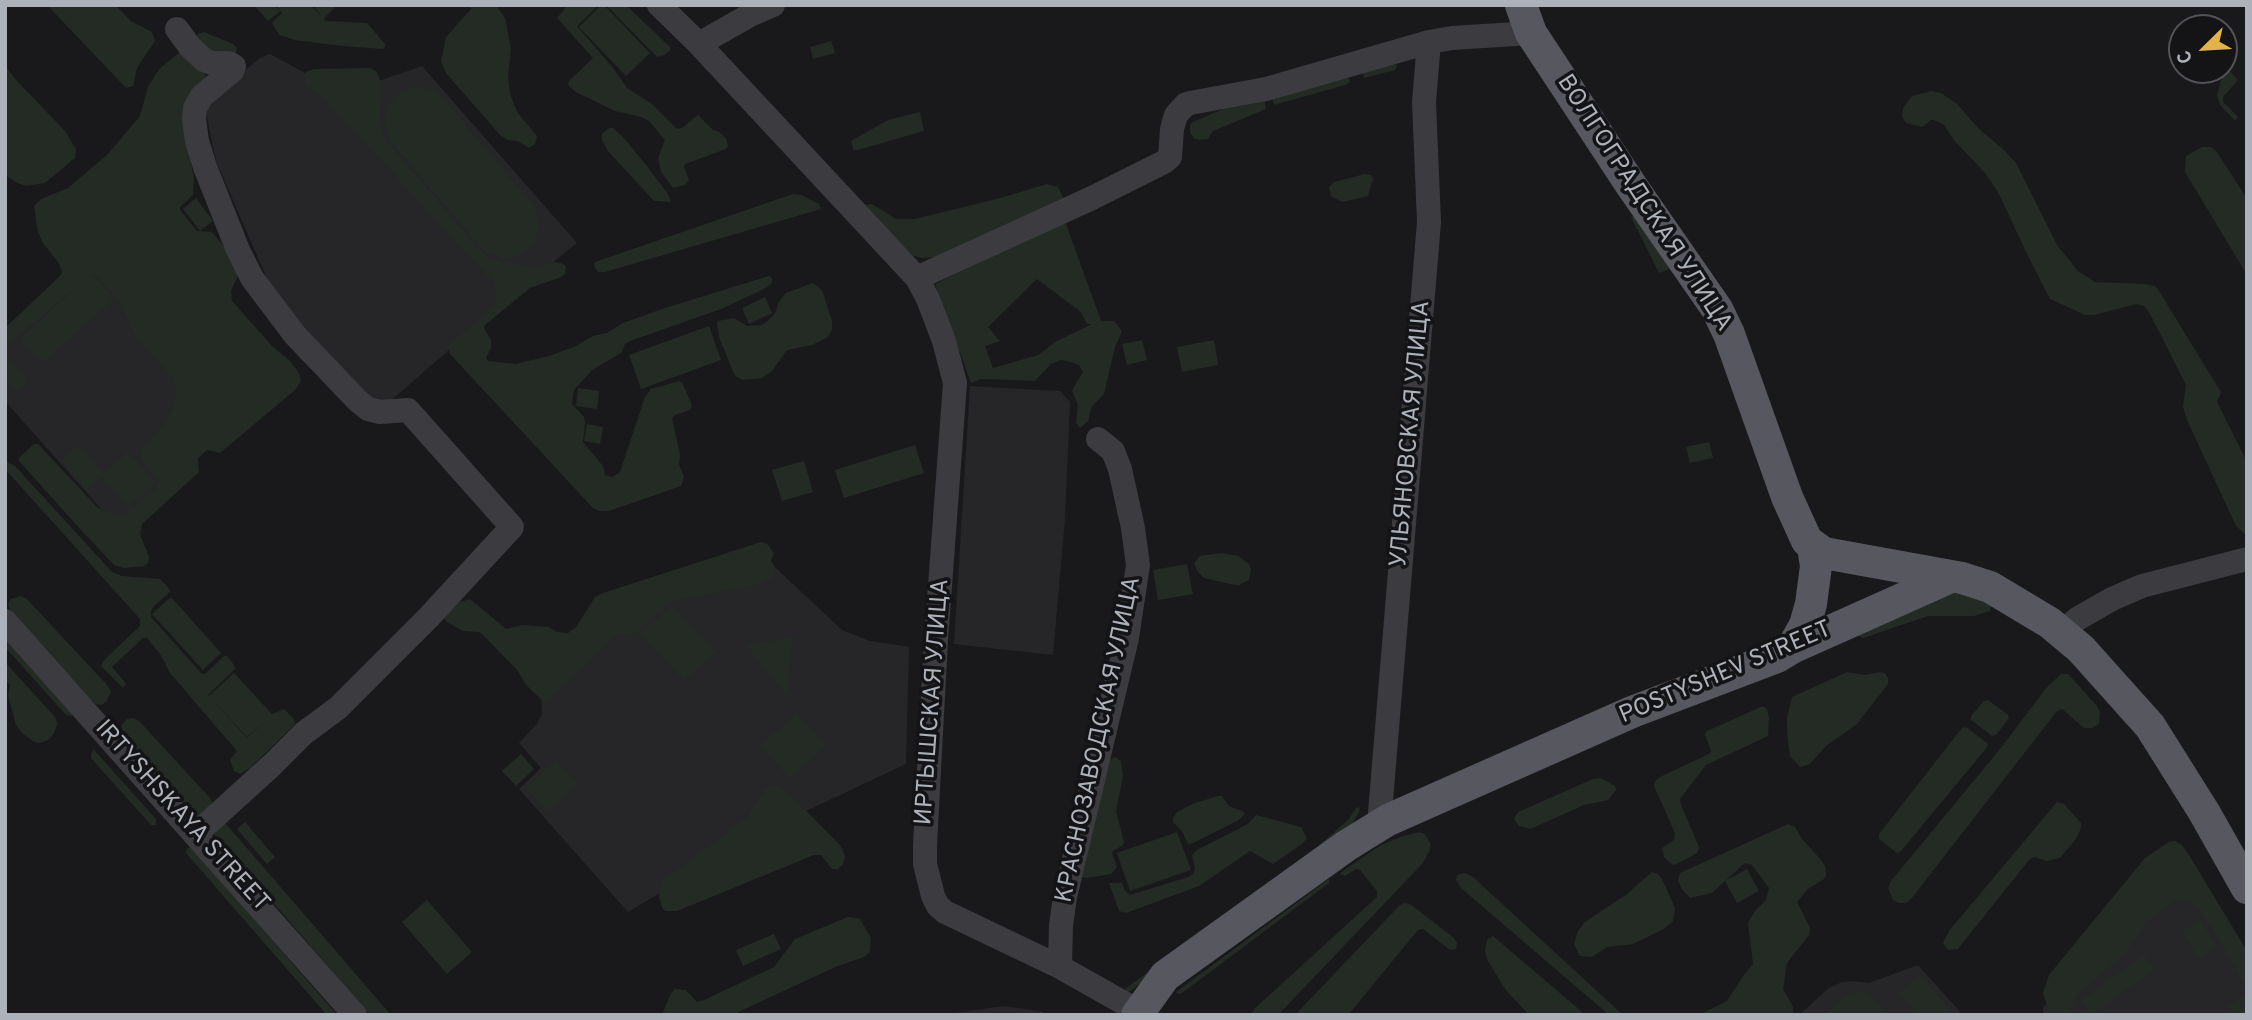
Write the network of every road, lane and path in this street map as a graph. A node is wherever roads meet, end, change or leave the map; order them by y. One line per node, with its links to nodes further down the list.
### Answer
1 (659, 5): 6 (street, ИРТЫШСКАЯ УЛИЦА)
2 (774, 5): 6 (street)
3 (1526, 19): 5 (street); 9 (main road, ВОЛГОГРАДСКАЯ УЛИЦА)
4 (177, 29): 16 (street)
5 (1429, 42): 7 (street); 15 (street, УЛЬЯНОВСКАЯ УЛИЦА)
6 (699, 44): 7 (street, ИРТЫШСКАЯ УЛИЦА)
7 (917, 278): 18 (street, ИРТЫШСКАЯ УЛИЦА)
8 (1098, 439): 18 (street, КРАСНОЗАВОДСКАЯ УЛИЦА)
9 (1813, 547): 11 (main road); 14 (main road)
10 (2247, 559): 13 (street)
11 (1951, 577): 13 (main road); 14 (main road, POSTYSHEV STREET)
12 (5, 621): 16 (street, IRTYSHSKAYA STREET)
13 (2062, 632): 17 (main road)
14 (1792, 648): 15 (main road, POSTYSHEV STREET)
15 (1379, 825): 19 (main road, POSTYSHEV STREET)
16 (196, 834): 20 (street, IRTYSHSKAYA STREET)
17 (2247, 888)
18 (1060, 967): 19 (street, ИРТЫШСКАЯ УЛИЦА)
19 (1138, 1013)
20 (355, 1015)

